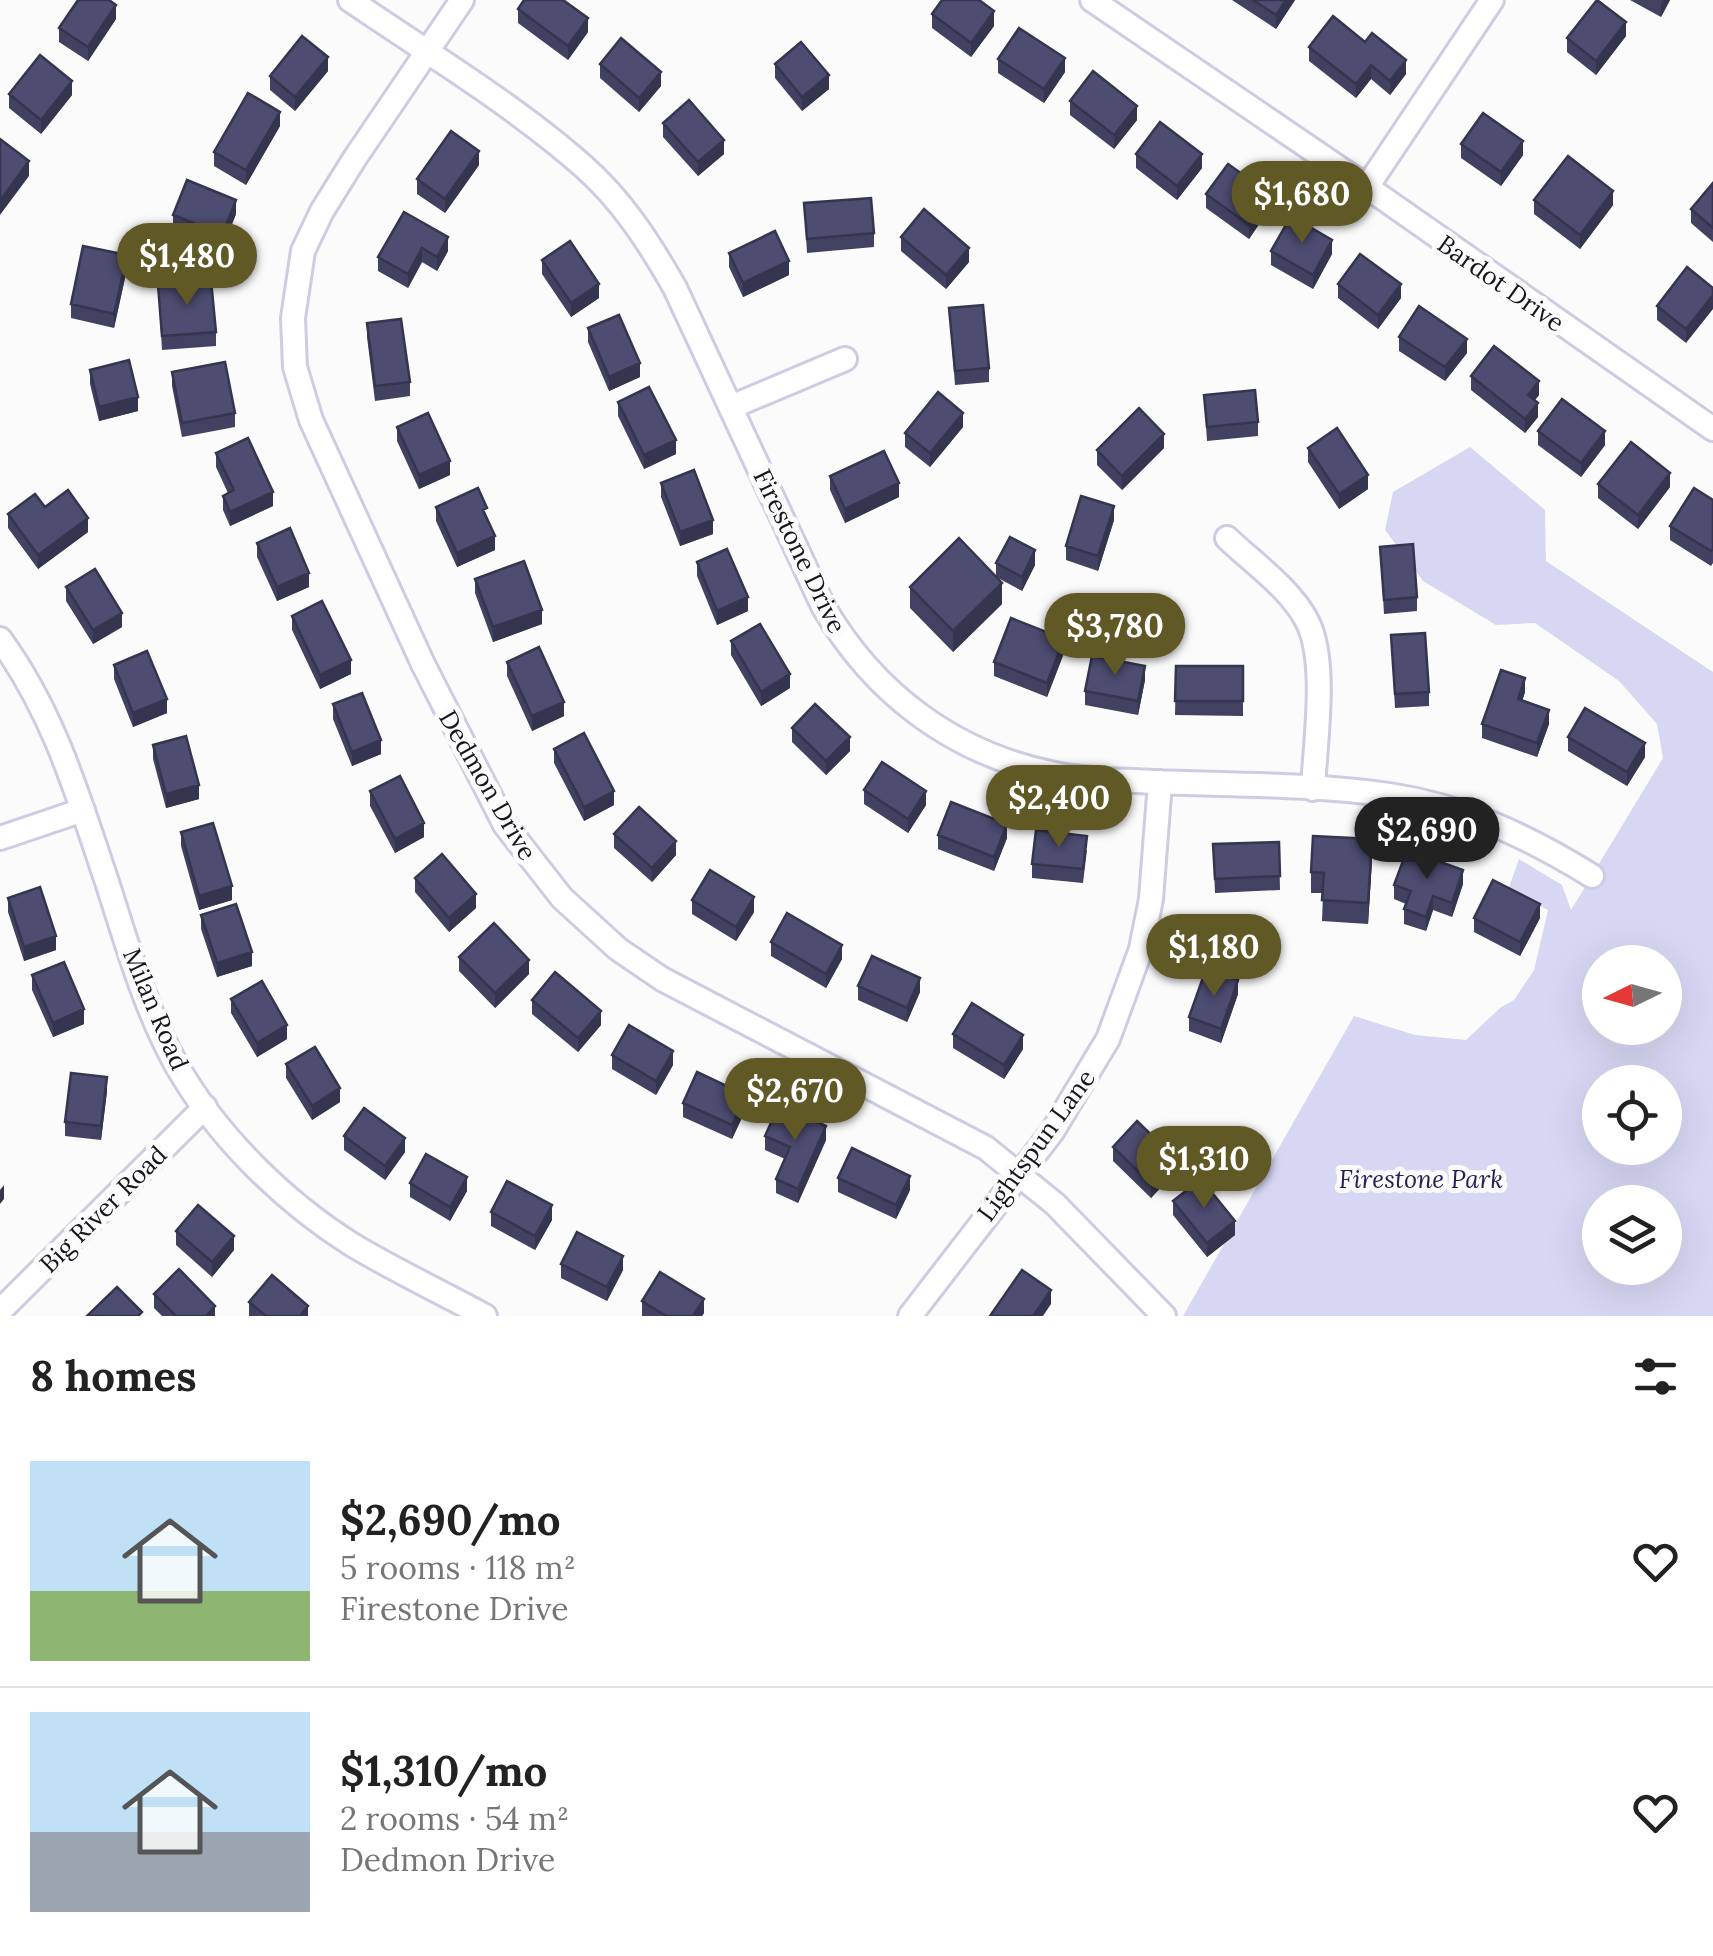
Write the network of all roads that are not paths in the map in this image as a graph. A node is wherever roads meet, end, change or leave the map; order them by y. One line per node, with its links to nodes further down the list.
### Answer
1 (350, 0): 5 (street, Firestone Drive)
2 (462, 0): 5 (street, Dedmon Drive)
3 (1092, 0): 6 (street, Bardot Drive)
4 (1492, 0): 6 (street)
5 (426, 52): 8 (street, Firestone Drive); 18 (street, Dedmon Drive)
6 (1367, 187): 9 (street, Bardot Drive)
7 (845, 359): 8 (street)
8 (731, 407): 12 (street, Firestone Drive)
9 (1713, 429)
10 (1227, 538): 13 (street)
11 (0, 640): 14 (street, Milan Road)
12 (1160, 782): 13 (street, Firestone Drive); 18 (street, Lightspun Lane)
13 (1313, 788): 16 (street, Firestone Drive)
14 (83, 810): 15 (street); 17 (street, Milan Road)
15 (0, 838)
16 (1592, 876)
17 (205, 1107): 19 (street, Big River Road); 20 (street, Milan Road)
18 (1020, 1173): 21 (street, Lightspun Lane); 22 (street, Dedmon Drive)
19 (0, 1311)
20 (485, 1316)
21 (910, 1316)
22 (1164, 1316)

